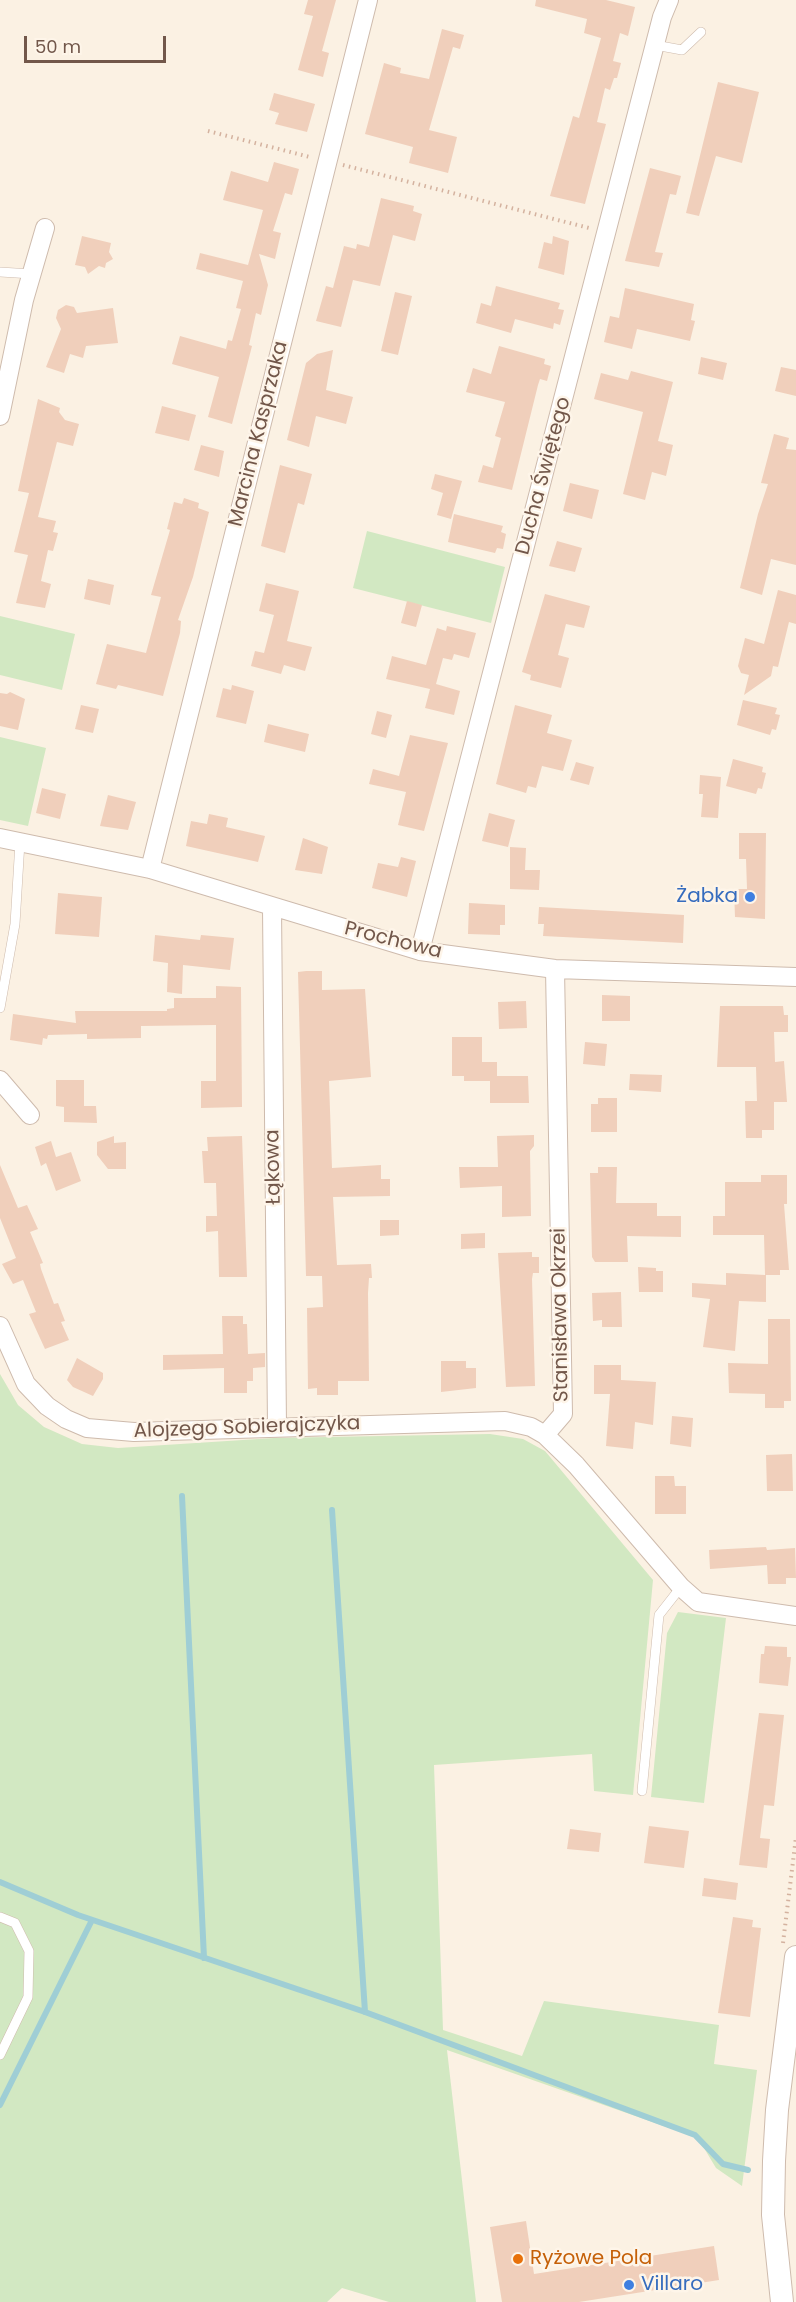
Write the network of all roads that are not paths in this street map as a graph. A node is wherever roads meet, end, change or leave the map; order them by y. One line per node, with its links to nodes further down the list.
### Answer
1 (368, 0): 11 (street, Marcina Kasprzaka)
2 (669, 0): 4 (street, Ducha Świętego)
3 (700, 32): 4 (lane)
4 (655, 45): 13 (street, Ducha Świętego)
5 (45, 228): 7 (street)
6 (0, 272): 7 (lane)
7 (32, 274): 8 (street)
8 (0, 416)
9 (0, 838): 10 (street, Prochowa)
10 (20, 842): 11 (street, Prochowa); 16 (lane)
11 (150, 868): 12 (street, Prochowa)
12 (272, 908): 13 (street, Prochowa); 20 (street, Łąkowa)
13 (420, 951): 14 (street, Prochowa)
14 (555, 969): 15 (street, Prochowa); 21 (street, Stanisława Okrzei)
15 (796, 977)
16 (0, 1008)
17 (0, 1080): 18 (street)
18 (30, 1115)
19 (0, 1326): 20 (street, Alojzego Sobierajczyka)
20 (277, 1426): 21 (street, Alojzego Sobierajczyka)
21 (545, 1435): 22 (street)
22 (681, 1587): 23 (street); 24 (lane)
23 (796, 1616)
24 (642, 1791)
25 (0, 1917): 27 (lane)
26 (796, 1957): 28 (street)
27 (0, 2055)
28 (782, 2302)

